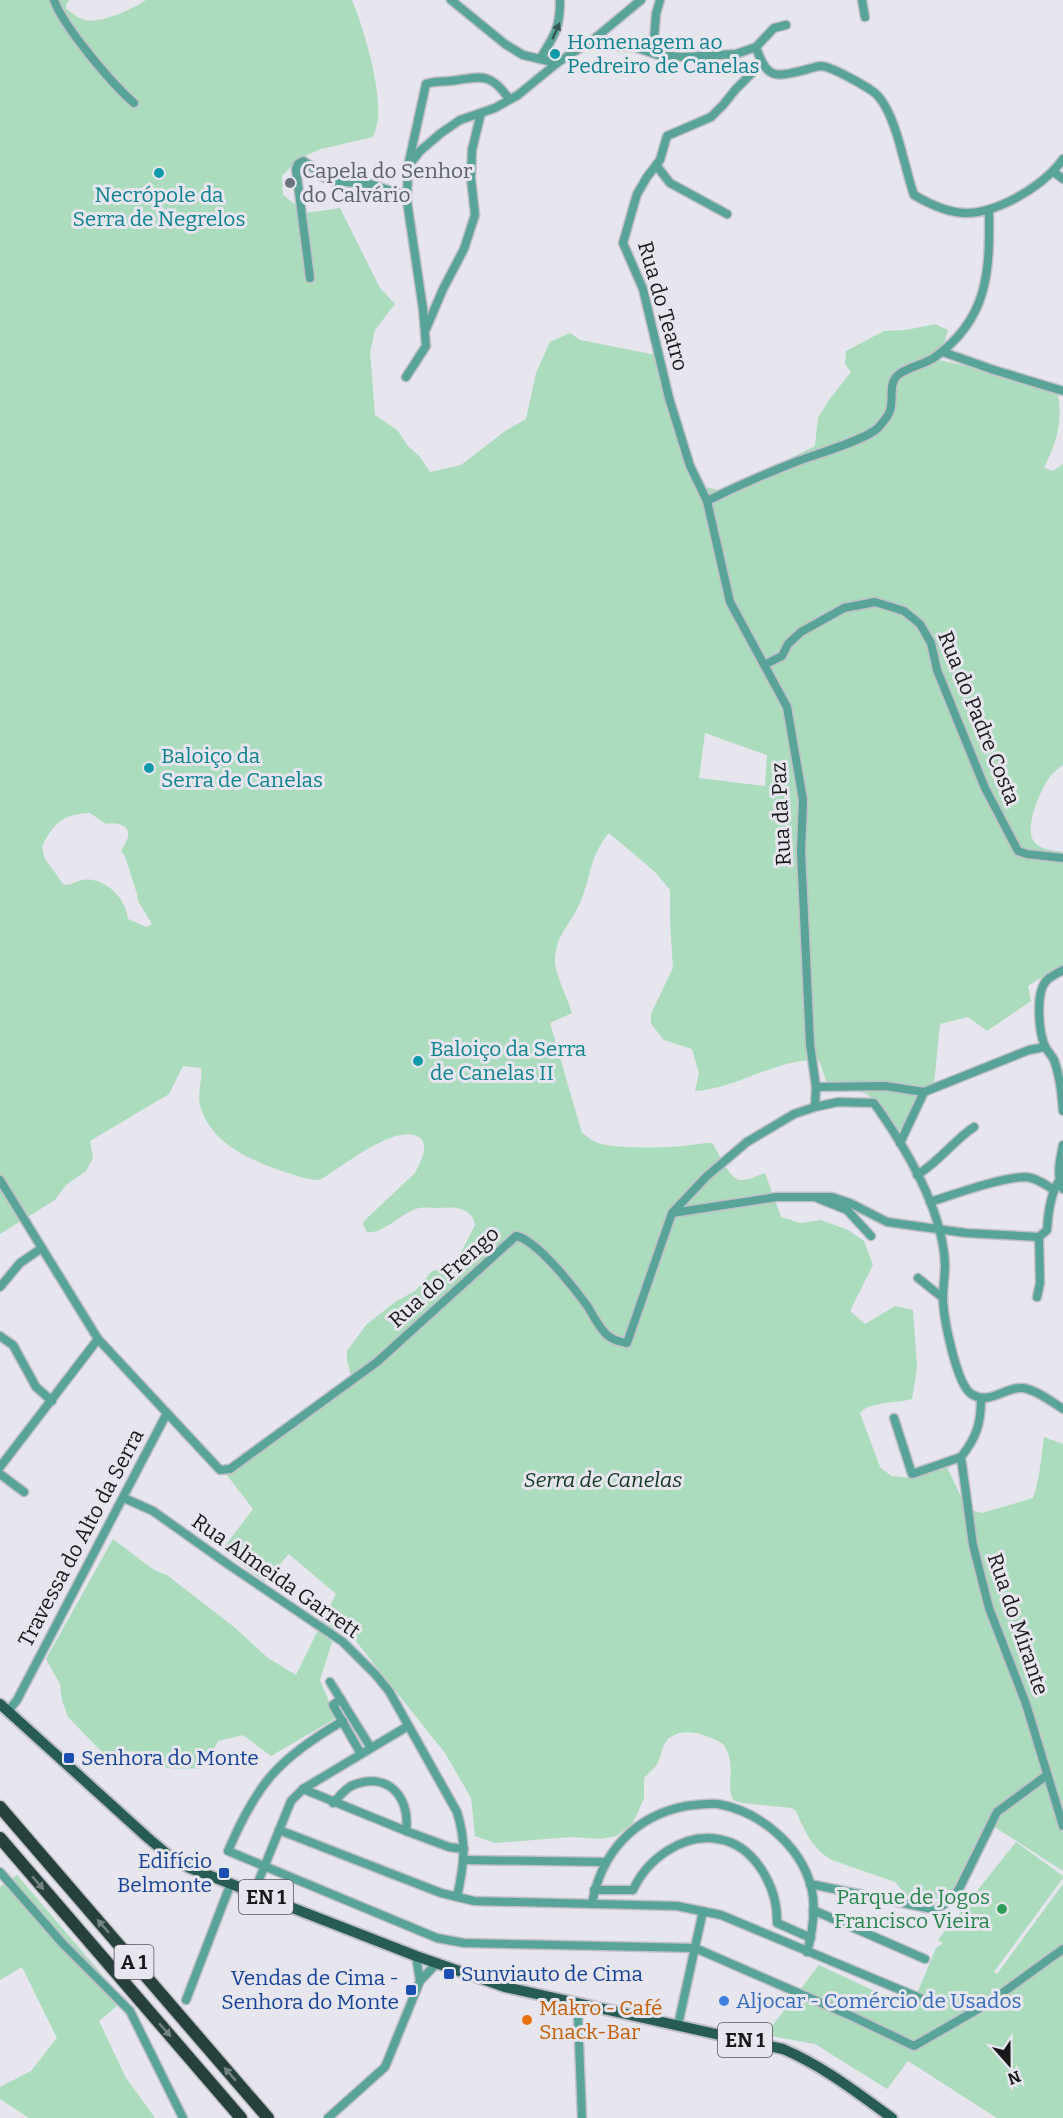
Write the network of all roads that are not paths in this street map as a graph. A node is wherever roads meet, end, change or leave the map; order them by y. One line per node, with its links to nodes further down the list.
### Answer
1 (54, 0): 16 (street)
2 (451, 0): 12 (street)
3 (560, 0): 12 (street, one-way to 3)
4 (641, 0): 9 (street)
5 (660, 0): 11 (street)
6 (862, 0): 7 (street)
7 (865, 17)
8 (786, 25): 10 (street)
9 (594, 39): 11 (street); 13 (street)
10 (756, 47): 11 (street); 14 (street)
11 (652, 53)
12 (540, 59): 13 (street)
13 (557, 63): 15 (street)
14 (761, 64): 19 (street, Rua do Teatro); 24 (street)
15 (509, 99): 17 (street); 20 (street)
16 (134, 103)
17 (481, 113): 20 (street); 27 (street)
18 (1063, 159): 21 (street)
19 (656, 165): 25 (street); 31 (street, Rua do Teatro)
20 (408, 166): 23 (street)
21 (1054, 172): 22 (street); 24 (street)
22 (1063, 179)
23 (407, 196): 26 (street); 27 (street)
24 (989, 211): 28 (street)
25 (726, 214)
26 (310, 278)
27 (425, 333): 29 (street)
28 (943, 352): 30 (street); 31 (street)
29 (406, 377)
30 (1063, 391)
31 (707, 501): 32 (street, Rua da Paz)
32 (764, 665): 33 (street, Rua do Padre Costa); 36 (street, Rua da Paz)
33 (1063, 858)
34 (1063, 970): 35 (street)
35 (1045, 1047): 37 (street); 38 (street)
36 (816, 1087): 37 (street); 39 (street, Rua da Paz)
37 (924, 1092): 42 (street)
38 (1063, 1098): 40 (street)
39 (814, 1107): 42 (street, Rua do Frengo); 49 (street, Rua do Frengo)
40 (1063, 1112)
41 (974, 1127): 44 (street)
42 (900, 1143): 44 (street, Rua do Frengo)
43 (1063, 1145): 46 (street)
44 (917, 1174): 48 (street, Rua do Frengo)
45 (0, 1180): 53 (street)
46 (1059, 1187): 48 (street); 52 (street)
47 (815, 1196): 49 (street); 50 (street); 51 (street)
48 (930, 1203): 50 (street, Rua do Frengo)
49 (672, 1213): 63 (street, Rua do Frengo)
50 (939, 1228): 52 (street); 57 (street, Rua do Frengo)
51 (871, 1236)
52 (1040, 1237): 56 (street)
53 (42, 1248): 55 (street); 59 (street)
54 (918, 1278): 57 (street)
55 (0, 1287)
56 (1037, 1297)
57 (943, 1298): 60 (street, Rua do Frengo)
58 (0, 1336): 61 (street)
59 (98, 1339): 61 (street); 63 (street)
60 (981, 1398): 62 (street); 65 (street)
61 (52, 1401): 66 (street)
62 (1063, 1409)
63 (167, 1413): 69 (street, Travessa do Alto da Serra)
64 (894, 1418): 65 (street)
65 (961, 1456): 77 (street, Rua do Mirante)
66 (0, 1467)
67 (0, 1474): 68 (street)
68 (24, 1492)
69 (124, 1498): 72 (street, Travessa do Alto da Serra); 74 (street, Rua Almeida Garrett)
70 (330, 1682): 71 (street)
71 (341, 1699): 73 (street); 75 (street)
72 (4, 1707): 90 (main road, EN 1)
73 (343, 1721): 76 (street); 88 (street)
74 (408, 1726): 75 (street); 85 (street, Rua Almeida Garrett)
75 (371, 1748): 76 (street)
76 (361, 1754): 78 (street)
77 (1047, 1774): 81 (street, Rua do Mirante); 91 (street)
78 (303, 1789): 79 (street); 82 (street)
79 (333, 1803): 83 (street); 83 (street)
80 (0, 1807): 112 (highway, A 1, one-way to 80)
81 (1063, 1826)
82 (279, 1830): 88 (street); 94 (street)
83 (406, 1831): 85 (street)
84 (0, 1838): 111 (highway, A 1, one-way to 111)
85 (464, 1849): 86 (street, Rua Almeida Garrett)
86 (465, 1860): 87 (street); 94 (street, Rua Almeida Garrett)
87 (605, 1862): 91 (street); 92 (street)
88 (264, 1867): 93 (street); 99 (street)
89 (0, 1872): 110 (street)
90 (231, 1883): 93 (main road, EN 1); 107 (street)
91 (810, 1884): 96 (street)
92 (594, 1890): 95 (street); 98 (street)
93 (254, 1892): 102 (main road, EN 1)
94 (457, 1897): 95 (street)
95 (592, 1904): 97 (street)
96 (813, 1910): 98 (street); 103 (street)
97 (703, 1911): 99 (street); 101 (street)
98 (811, 1938): 101 (street)
99 (695, 1948): 100 (street); 109 (street)
100 (1063, 1949)
101 (807, 1952): 106 (street)
102 (416, 1956): 104 (main road, EN 1); 105 (street)
103 (925, 1959)
104 (437, 1963): 105 (street); 108 (main road, EN 1)
105 (420, 1981): 113 (street)
106 (920, 1998)
107 (186, 2000)
108 (581, 2004): 109 (main road, EN 1); 114 (street)
109 (678, 2025): 115 (main road, EN 1)
110 (183, 2118)
111 (241, 2118)
112 (268, 2118)
113 (328, 2118)
114 (582, 2118)
115 (892, 2118)

